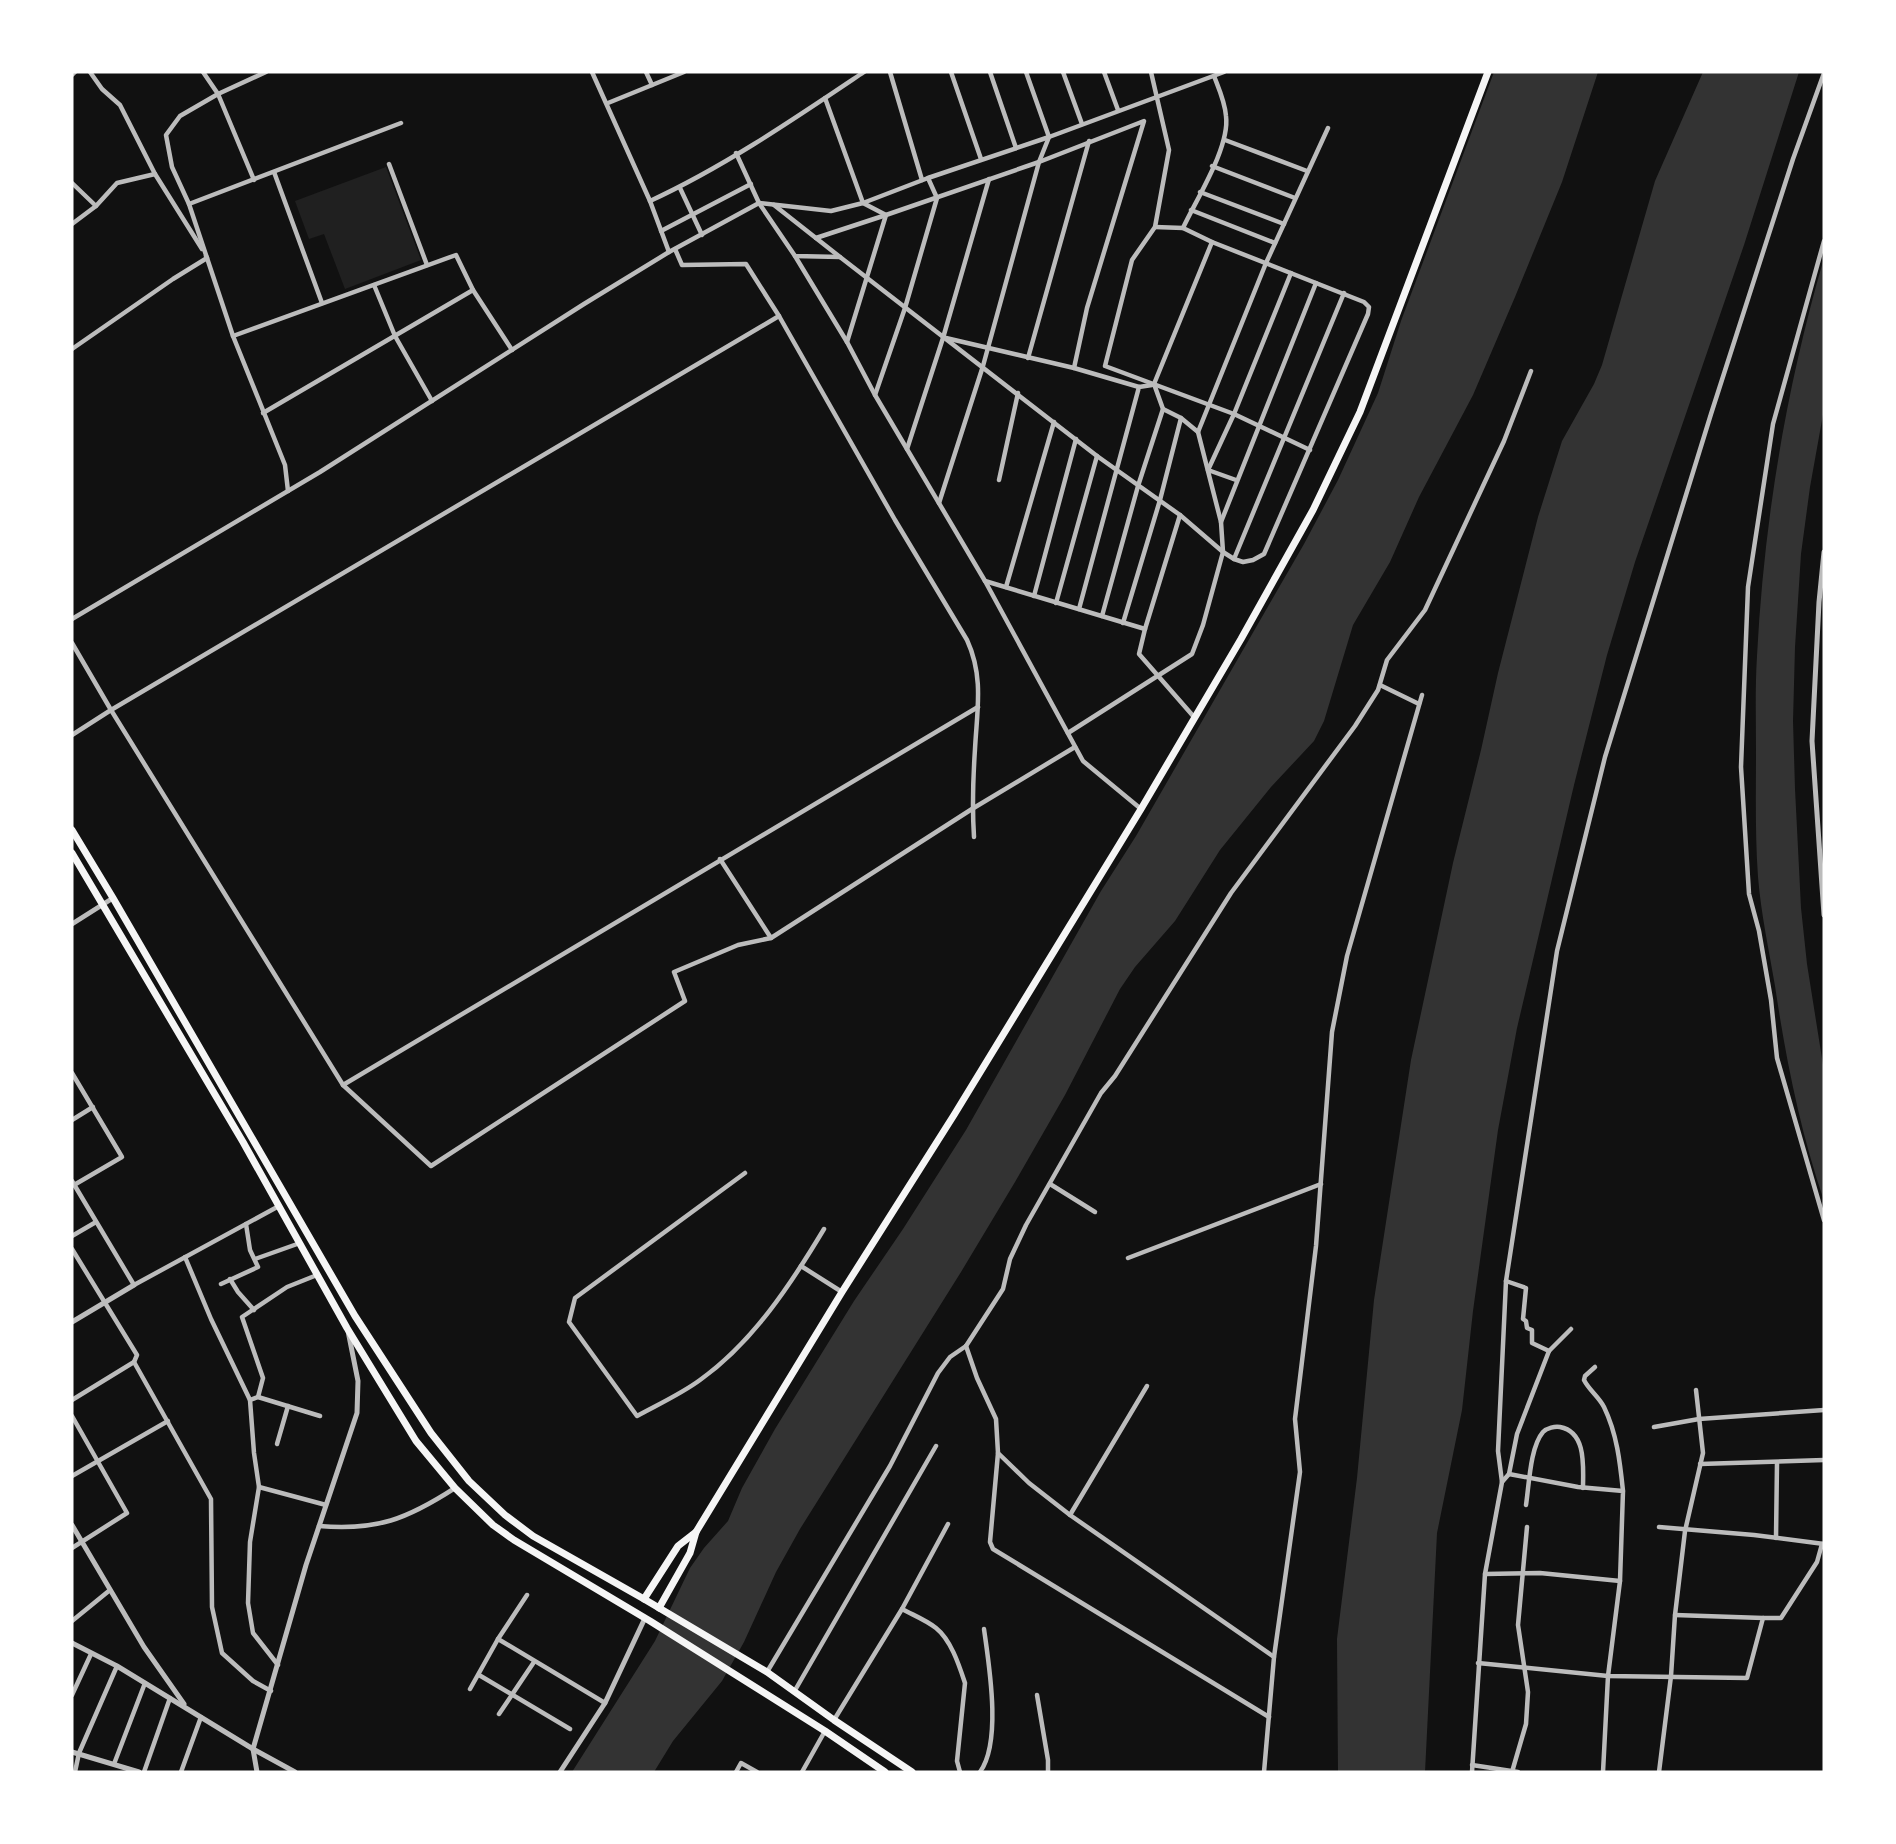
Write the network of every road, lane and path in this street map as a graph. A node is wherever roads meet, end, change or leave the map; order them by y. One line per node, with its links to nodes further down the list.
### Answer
1 (90, 72): 39 (street)
2 (203, 72): 20 (street)
3 (266, 72): 20 (street)
4 (592, 72): 23 (street)
5 (645, 72): 19 (street)
6 (684, 72): 19 (street)
7 (864, 72): 22 (street)
8 (890, 72): 40 (street)
9 (951, 72): 33 (street)
10 (990, 72): 31 (street)
11 (1026, 72): 28 (street)
12 (1063, 72): 26 (street)
13 (1104, 72): 24 (street)
14 (1151, 72): 21 (street)
15 (1224, 72): 18 (street)
16 (1488, 72): 142 (main road)
17 (1824, 74): 181 (street)
18 (1214, 76): 21 (street); 29 (street)
19 (652, 85): 23 (street)
20 (218, 94): 42 (street); 52 (street)
21 (1158, 97): 24 (street); 60 (street)
22 (825, 98): 32 (street); 51 (street)
23 (608, 104): 49 (street)
24 (1118, 110): 26 (street)
25 (401, 123): 38 (street)
26 (1082, 124): 28 (street)
27 (1328, 128): 37 (street)
28 (1049, 137): 31 (street); 34 (street)
29 (1225, 140): 36 (street); 37 (street)
30 (1089, 141): 34 (street); 91 (street); 93 (street)
31 (1016, 147): 33 (street)
32 (736, 153): 44 (street); 45 (street)
33 (981, 159): 40 (street)
34 (1039, 162): 41 (street); 88 (street)
35 (389, 164): 74 (street)
36 (1212, 166): 46 (street); 48 (street)
37 (1307, 171): 48 (street)
38 (274, 172): 42 (street); 81 (street)
39 (155, 174): 54 (street); 72 (street)
40 (925, 179): 47 (street); 51 (street)
41 (989, 179): 47 (street); 86 (street)
42 (254, 180): 52 (street)
43 (72, 183): 54 (street)
44 (751, 184): 50 (street); 56 (street)
45 (680, 188): 49 (street); 56 (street)
46 (1200, 192): 55 (street); 59 (street)
47 (937, 198): 57 (street); 82 (street)
48 (1295, 198): 59 (street)
49 (650, 201): 62 (street)
50 (759, 203): 53 (street); 63 (street); 70 (street)
51 (863, 203): 53 (street); 57 (street)
52 (189, 204): 72 (street)
53 (774, 205): 64 (street)
54 (96, 206): 58 (street)
55 (1191, 210): 61 (street); 67 (street)
56 (693, 215): 62 (street); 63 (street)
57 (886, 216): 64 (street); 76 (street)
58 (72, 224)
59 (1284, 224): 67 (street)
60 (1155, 227): 61 (street); 95 (street)
61 (1183, 228): 66 (street)
62 (661, 231): 69 (street)
63 (702, 235): 68 (street)
64 (816, 238): 71 (street)
65 (1824, 241): 168 (street)
66 (1212, 242): 73 (street); 95 (street)
67 (1275, 243): 73 (street)
68 (675, 249): 69 (street); 83 (street)
69 (669, 252): 90 (street)
70 (795, 256): 71 (street); 87 (street)
71 (840, 257): 76 (street)
72 (207, 258): 84 (street); 89 (street)
73 (1266, 263): 75 (street); 100 (street)
74 (427, 265): 78 (street); 79 (street)
75 (1291, 273): 77 (street); 103 (street)
76 (867, 280): 82 (street); 87 (street)
77 (1316, 283): 80 (street); 106 (street)
78 (374, 285): 81 (street); 85 (street)
79 (473, 290): 85 (street); 90 (street)
80 (1344, 293): 108 (street); 111 (street)
81 (322, 303): 84 (street)
82 (905, 308): 86 (street); 98 (street)
83 (779, 316): 140 (street); 141 (street)
84 (233, 336): 102 (street)
85 (395, 336): 99 (street); 102 (street)
86 (943, 338): 88 (street); 92 (street); 110 (street)
87 (847, 342): 98 (street)
88 (987, 349): 91 (street); 92 (street)
89 (72, 350)
90 (512, 350): 99 (street)
91 (1028, 358): 93 (street)
92 (983, 366): 97 (street); 120 (street)
93 (1074, 368): 96 (street)
94 (1531, 371): 137 (street)
95 (1154, 384): 96 (street); 100 (street); 101 (street)
96 (1139, 387): 113 (street)
97 (1018, 393): 105 (street); 115 (street)
98 (875, 395): 110 (street)
99 (432, 401): 118 (street)
100 (1210, 405): 103 (street); 107 (street)
101 (1162, 409): 104 (street); 117 (street)
102 (263, 413): 118 (street)
103 (1234, 414): 106 (street); 114 (street)
104 (1181, 418): 107 (street); 119 (street)
105 (1054, 422): 109 (street); 127 (street)
106 (1259, 425): 108 (street); 116 (street)
107 (1198, 432): 114 (street)
108 (1284, 436): 111 (street); 125 (street)
109 (1076, 439): 112 (street); 128 (street)
110 (907, 449): 120 (street)
111 (1310, 450): 125 (street)
112 (1097, 456): 113 (street); 129 (street)
113 (1117, 470): 117 (street); 130 (street)
114 (1208, 470): 116 (street); 122 (street)
115 (999, 480)
116 (1236, 480): 122 (street)
117 (1138, 486): 119 (street); 131 (street)
118 (288, 491): 132 (street)
119 (1160, 500): 121 (street); 133 (street)
120 (939, 503): 126 (street)
121 (1180, 515): 123 (street); 134 (street)
122 (1221, 522): 123 (street)
123 (1223, 552): 125 (street); 136 (street)
124 (1824, 552): 152 (street)
125 (1234, 559)
126 (985, 581): 127 (street); 143 (street)
127 (1006, 587): 128 (street)
128 (1034, 596): 129 (street)
129 (1056, 603): 130 (street)
130 (1080, 609): 131 (street)
131 (1102, 616): 133 (street)
132 (72, 619)
133 (1122, 622): 134 (street)
134 (1145, 628): 136 (street)
135 (72, 643): 141 (street)
136 (1157, 676): 142 (street); 143 (street)
137 (1380, 684): 139 (street); 164 (street)
138 (1422, 695): 139 (street)
139 (1419, 704): 165 (street)
140 (978, 707): 146 (street); 151 (street)
141 (111, 710): 144 (street); 159 (street)
142 (1194, 717): 147 (main road)
143 (1068, 733): 145 (street)
144 (72, 735)
145 (1076, 747): 146 (street); 147 (street)
146 (972, 809): 149 (street); 157 (street)
147 (1141, 809): 184 (main road)
148 (72, 830): 153 (main road)
149 (974, 837)
150 (72, 853): 154 (main road)
151 (720, 859): 157 (street); 159 (street)
152 (1822, 869): 155 (street)
153 (113, 898): 154 (street); 231 (main road)
154 (103, 904): 156 (street); 166 (main road)
155 (1824, 915)
156 (72, 924)
157 (771, 938): 159 (street)
158 (72, 1073): 160 (street)
159 (343, 1085)
160 (93, 1107): 161 (street); 163 (street)
161 (72, 1120)
162 (745, 1173): 178 (street)
163 (73, 1184): 169 (street)
164 (1050, 1184): 167 (street); 190 (street)
165 (1321, 1184): 176 (street); 253 (street)
166 (279, 1206): 170 (street); 173 (main road)
167 (1095, 1212)
168 (1824, 1220)
169 (96, 1222): 172 (street); 183 (street)
170 (246, 1224): 175 (street); 177 (street)
171 (824, 1229): 178 (street)
172 (72, 1236)
173 (300, 1243): 177 (street); 179 (main road)
174 (72, 1249): 185 (street)
175 (185, 1257): 183 (street); 198 (street)
176 (1128, 1258)
177 (255, 1259): 180 (street)
178 (801, 1266): 184 (street)
179 (317, 1275): 186 (street); 188 (main road)
180 (230, 1279): 182 (street); 186 (street)
181 (1506, 1281): 191 (street); 216 (street)
182 (221, 1284)
183 (134, 1286): 185 (street)
184 (842, 1292): 230 (main road)
185 (105, 1303): 187 (street); 192 (street)
186 (254, 1310): 196 (street)
187 (72, 1321)
188 (347, 1328): 218 (main road); 221 (street)
189 (1571, 1329): 191 (street)
190 (966, 1346): 208 (street); 259 (street)
191 (1549, 1351): 213 (street)
192 (134, 1362): 197 (street); 204 (street)
193 (1595, 1367): 220 (street)
194 (1147, 1386): 223 (street)
195 (1696, 1390): 203 (street)
196 (258, 1397): 198 (street); 199 (street)
197 (72, 1400)
198 (250, 1400): 217 (street)
199 (288, 1406): 202 (street); 206 (street)
200 (1824, 1410): 203 (street)
201 (72, 1416): 210 (street)
202 (320, 1416)
203 (1698, 1419): 205 (street); 212 (street)
204 (168, 1421): 210 (street); 265 (street)
205 (1654, 1427)
206 (277, 1444)
207 (936, 1446): 266 (street)
208 (998, 1453): 223 (street); 275 (street)
209 (1824, 1460): 211 (street)
210 (98, 1461): 214 (street); 233 (street)
211 (1777, 1463): 212 (street); 232 (street)
212 (1700, 1464): 229 (street)
213 (1509, 1474): 215 (street); 216 (street)
214 (72, 1476)
215 (1530, 1478): 219 (street); 219 (street); 222 (street)
216 (1502, 1482): 237 (street)
217 (259, 1487): 221 (street); 256 (street)
218 (454, 1488): 226 (street); 236 (main road)
219 (1582, 1488): 220 (street)
220 (1623, 1491): 239 (street)
221 (326, 1505): 226 (street)
222 (1526, 1505)
223 (1070, 1515): 253 (street)
224 (948, 1524): 244 (street)
225 (72, 1525): 233 (street)
226 (320, 1526): 256 (street)
227 (1527, 1527): 238 (street)
228 (1659, 1527): 229 (street)
229 (1685, 1531): 232 (street); 245 (street)
230 (696, 1532): 242 (main road); 243 (main road)
231 (533, 1536): 236 (main road); 242 (main road)
232 (1776, 1538): 234 (street)
233 (82, 1542): 235 (street); 240 (street)
234 (1823, 1544): 246 (street)
235 (72, 1548)
236 (526, 1548): 247 (main road)
237 (1485, 1574): 238 (street); 255 (street)
238 (1523, 1574): 239 (street); 258 (street)
239 (1620, 1581): 261 (street)
240 (110, 1590): 248 (street); 272 (street)
241 (527, 1595): 250 (street)
242 (644, 1599): 243 (main road)
243 (662, 1609): 259 (main road)
244 (902, 1609): 276 (street); 295 (street)
245 (1675, 1615): 246 (street); 262 (street)
246 (1763, 1618): 262 (street)
247 (647, 1619): 271 (street); 278 (main road)
248 (72, 1621)
249 (984, 1629): 296 (street)
250 (498, 1639): 254 (street); 260 (street)
251 (72, 1643): 252 (street)
252 (91, 1654): 257 (street); 267 (street)
253 (1274, 1657): 275 (street)
254 (534, 1662): 268 (street); 271 (street)
255 (1478, 1663): 258 (street); 282 (street)
256 (278, 1665): 265 (street)
257 (117, 1666): 263 (street); 280 (street)
258 (1526, 1667): 261 (street); 300 (street)
259 (767, 1672): 266 (main road)
260 (479, 1675): 264 (street); 268 (street)
261 (1608, 1676): 262 (street); 301 (street)
262 (1671, 1676): 302 (street)
263 (145, 1683): 270 (street); 281 (street)
264 (470, 1689)
265 (270, 1691): 279 (street)
266 (794, 1692): 276 (main road)
267 (72, 1695)
268 (512, 1695): 273 (street); 277 (street)
269 (1037, 1695): 297 (street)
270 (170, 1698): 272 (street); 285 (street)
271 (604, 1703): 289 (street)
272 (187, 1708): 274 (street)
273 (499, 1714)
274 (201, 1717): 279 (street); 286 (street)
275 (1269, 1717): 298 (street)
276 (834, 1720): 294 (main road)
277 (570, 1730)
278 (825, 1731): 292 (street); 293 (main road)
279 (254, 1749): 287 (street); 288 (street)
280 (75, 1752): 281 (street); 283 (street)
281 (114, 1764): 284 (street)
282 (1472, 1765): 299 (street); 300 (street)
283 (75, 1772)
284 (139, 1772)
285 (144, 1772)
286 (181, 1772)
287 (256, 1772)
288 (295, 1772)
289 (560, 1772)
290 (736, 1772): 291 (street)
291 (757, 1772)
292 (802, 1772)
293 (885, 1772)
294 (912, 1772)
295 (960, 1772)
296 (980, 1772)
297 (1048, 1772)
298 (1264, 1772)
299 (1472, 1772)
300 (1514, 1772)
301 (1604, 1772)
302 (1659, 1772)

